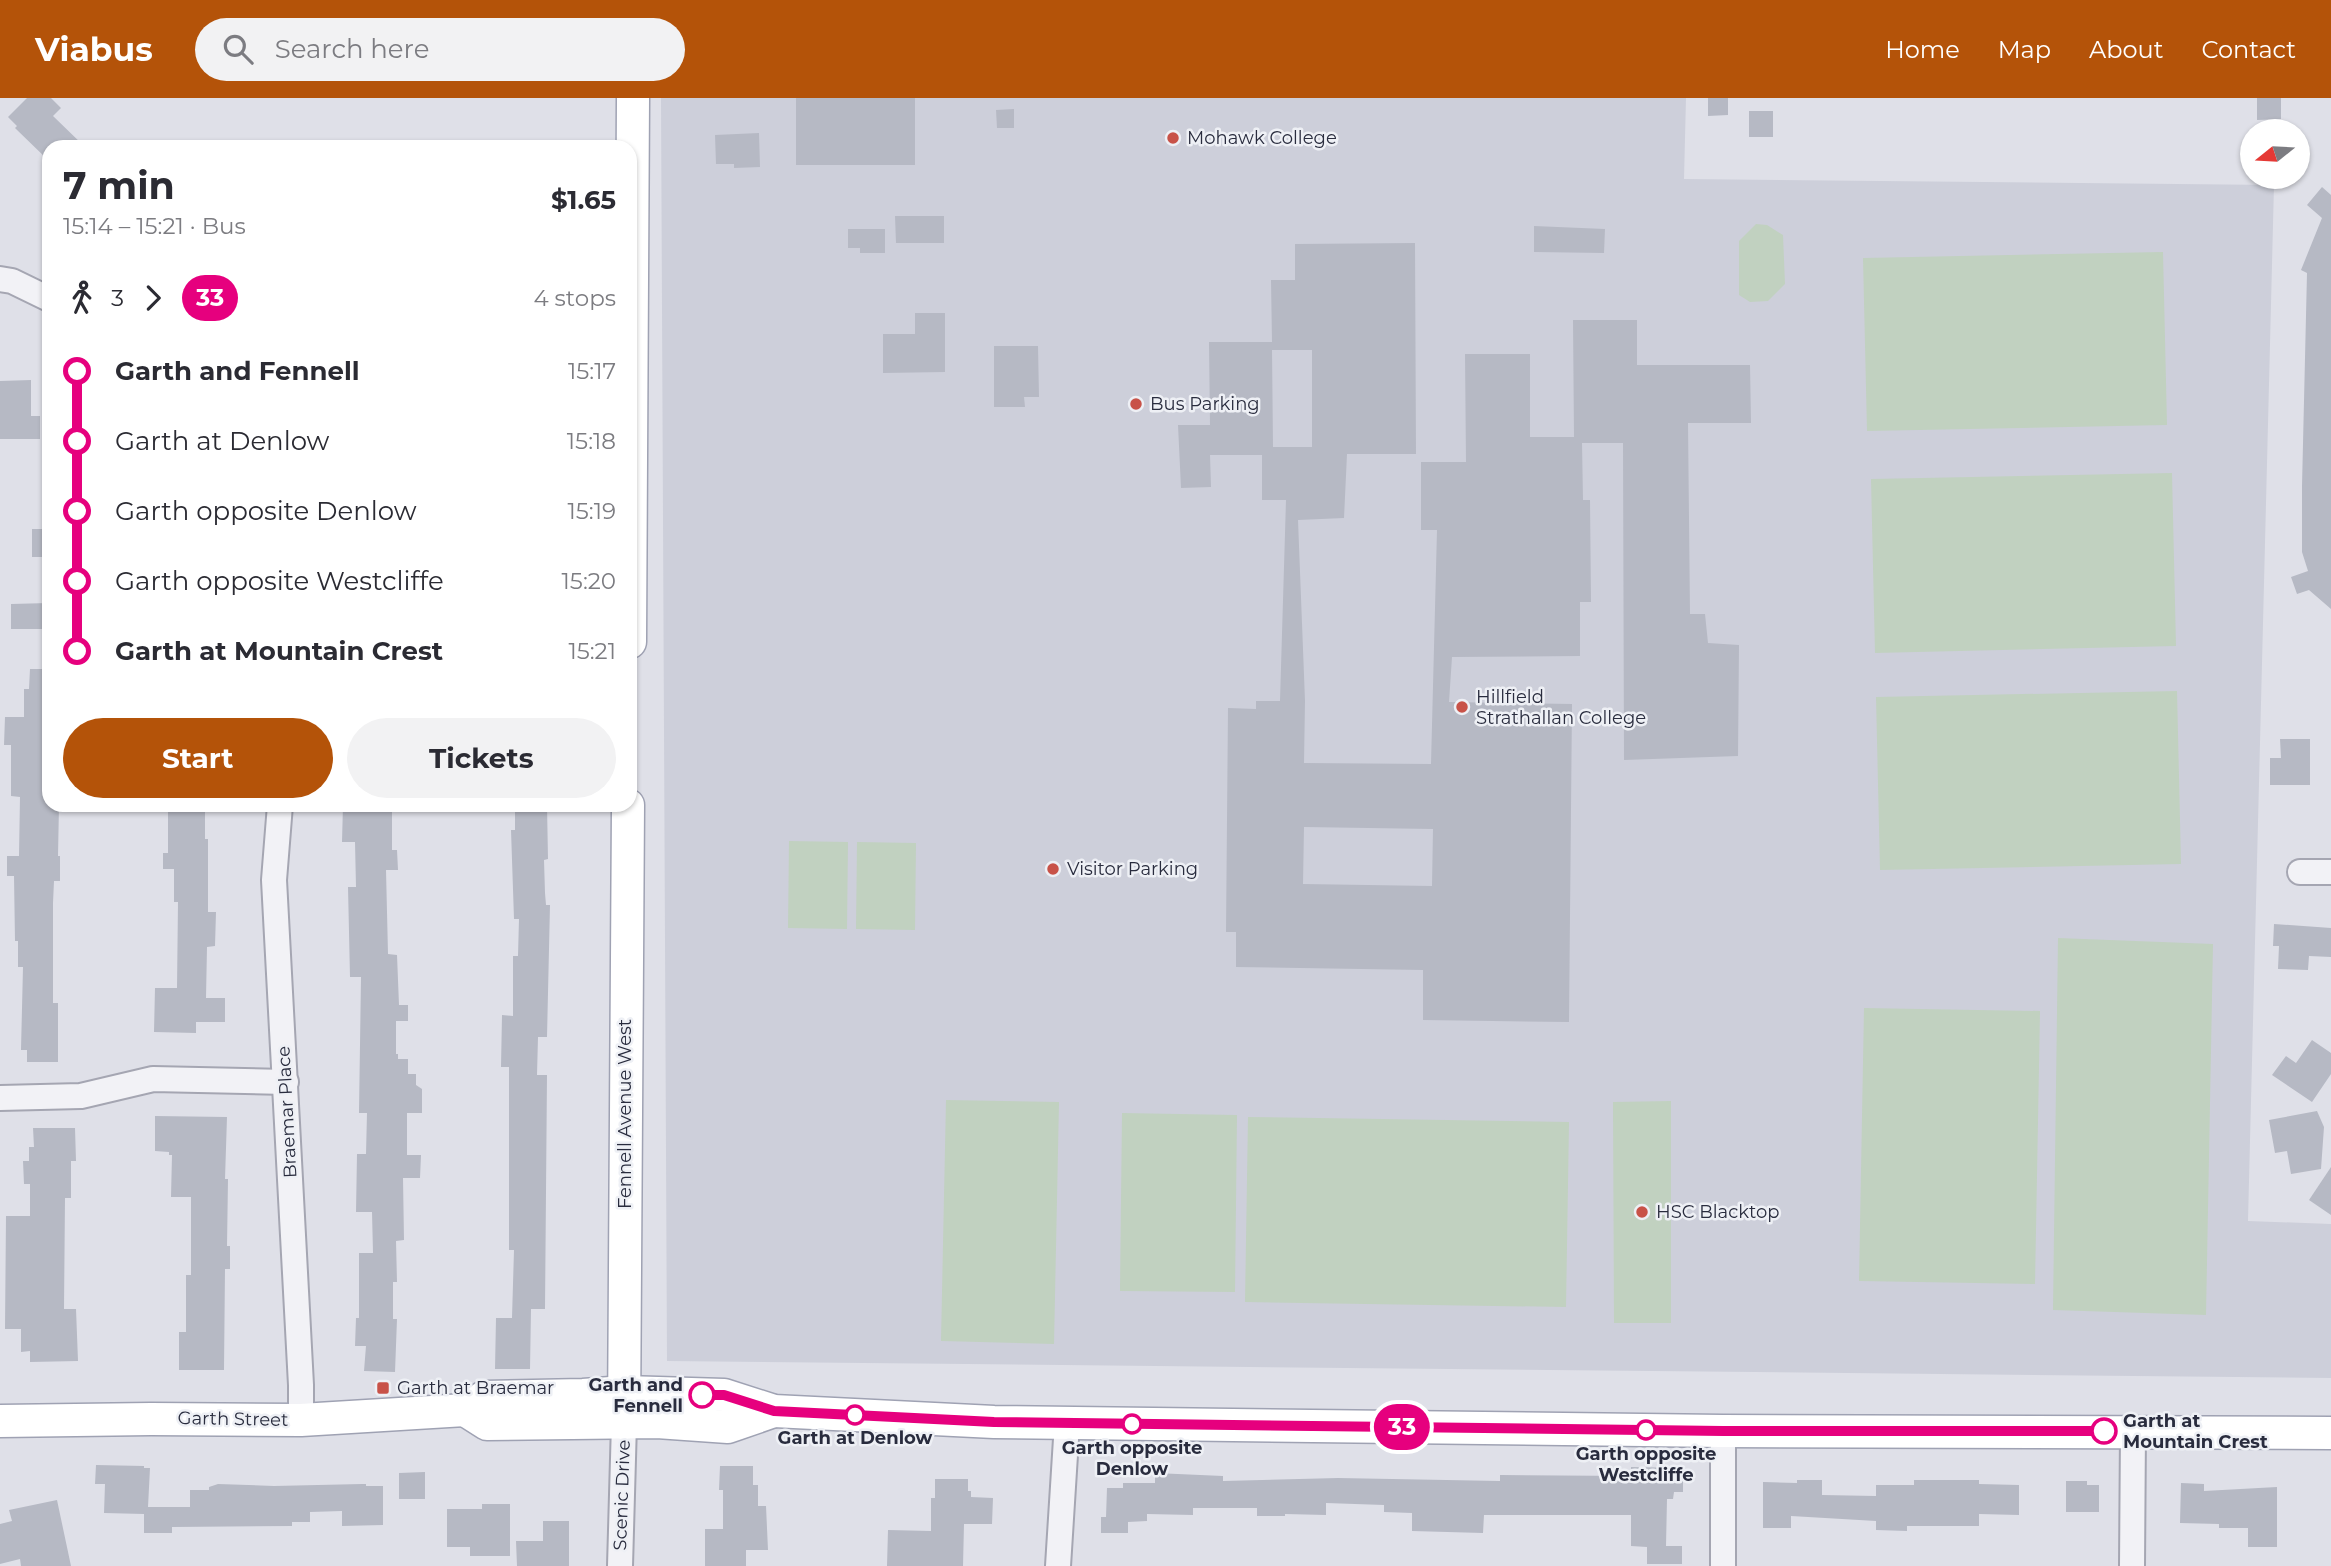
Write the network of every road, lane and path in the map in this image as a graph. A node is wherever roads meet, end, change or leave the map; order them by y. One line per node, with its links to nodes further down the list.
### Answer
1 (634, 98): 2 (main road)
2 (634, 140)
3 (0, 279): 4 (street)
4 (42, 296)
5 (279, 812): 9 (street, Braemar Place)
6 (628, 812): 11 (main road, Fennell Avenue West)
7 (2300, 872): 8 (street)
8 (2331, 872)
9 (286, 1083): 10 (street); 14 (street, Braemar Place)
10 (0, 1098)
11 (625, 1392): 12 (main road, Garth Street); 13 (main road, Garth Street); 16 (main road, Fennell Avenue West)
12 (465, 1410): 14 (main road, Garth Street); 16 (main road, Garth Street)
13 (774, 1411): 16 (main road, Garth Street); 17 (main road, Garth Street)
14 (301, 1420): 15 (main road, Garth Street)
15 (0, 1421)
16 (624, 1423): 21 (street, Scenic Drive)
17 (1068, 1423): 18 (main road, Garth Street); 22 (street)
18 (1723, 1431): 19 (main road, Garth Street); 23 (street)
19 (2133, 1431): 20 (main road, Garth Street); 24 (street)
20 (2331, 1433)
21 (620, 1566)
22 (1059, 1566)
23 (1723, 1566)
24 (2133, 1566)

